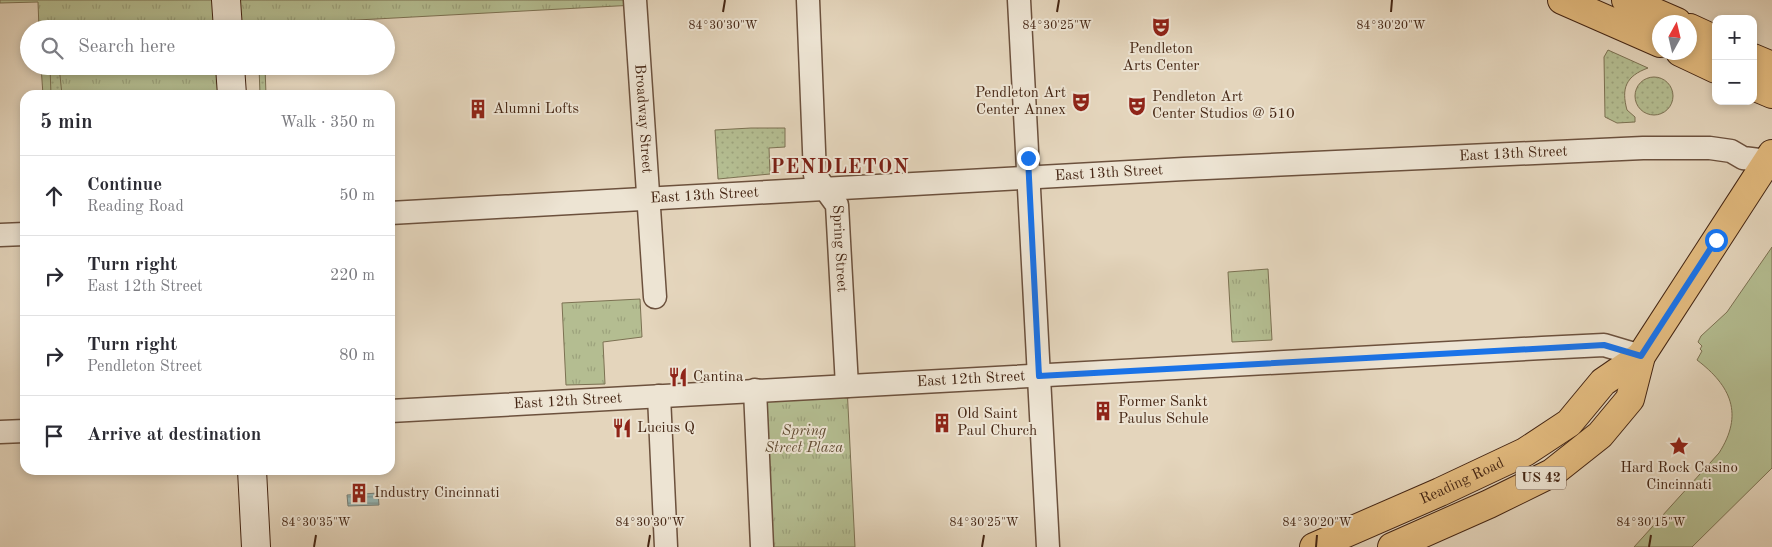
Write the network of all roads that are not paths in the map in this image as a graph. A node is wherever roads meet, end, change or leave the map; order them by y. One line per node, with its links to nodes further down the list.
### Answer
1 (226, 0): 8 (main road)
2 (635, 0): 23 (street, Broadway Street)
3 (808, 0): 22 (street, Spring Street)
4 (1019, 0): 21 (street)
5 (1562, 0): 11 (main road)
6 (1626, 0): 7 (main road)
7 (1661, 15)
8 (227, 20)
9 (1697, 31): 10 (main road)
10 (1712, 38)
11 (1652, 39)
12 (1697, 60): 15 (main road)
13 (1757, 60): 14 (main road)
14 (1772, 66)
15 (1712, 67)
16 (231, 75): 18 (main road)
17 (1757, 88): 19 (main road)
18 (232, 90)
19 (1772, 94)
20 (1769, 157): 21 (street, East 13th Street); 28 (main road, Reading Road / US 42)
21 (1028, 178): 22 (street, East 13th Street); 29 (street)
22 (827, 189): 23 (street, East 13th Street); 30 (street, Spring Street)
23 (646, 198): 24 (street, East 13th Street); 27 (street, Broadway Street)
24 (395, 213)
25 (20, 234): 26 (street)
26 (0, 235)
27 (655, 297)
28 (1641, 356): 29 (street, East 12th Street); 41 (main road, Reading Road / US 42); 42 (main road, Reading Road / US 42)
29 (1039, 376): 30 (street, East 12th Street); 40 (street)
30 (848, 386): 31 (street, East 12th Street)
31 (755, 390): 32 (street, East 12th Street); 39 (street)
32 (659, 396): 33 (street, East 12th Street); 38 (street)
33 (395, 411)
34 (20, 431): 35 (street)
35 (0, 432)
36 (252, 475): 37 (main road)
37 (256, 547)
38 (666, 547)
39 (762, 547)
40 (1048, 547)
41 (1314, 547)
42 (1392, 547)

